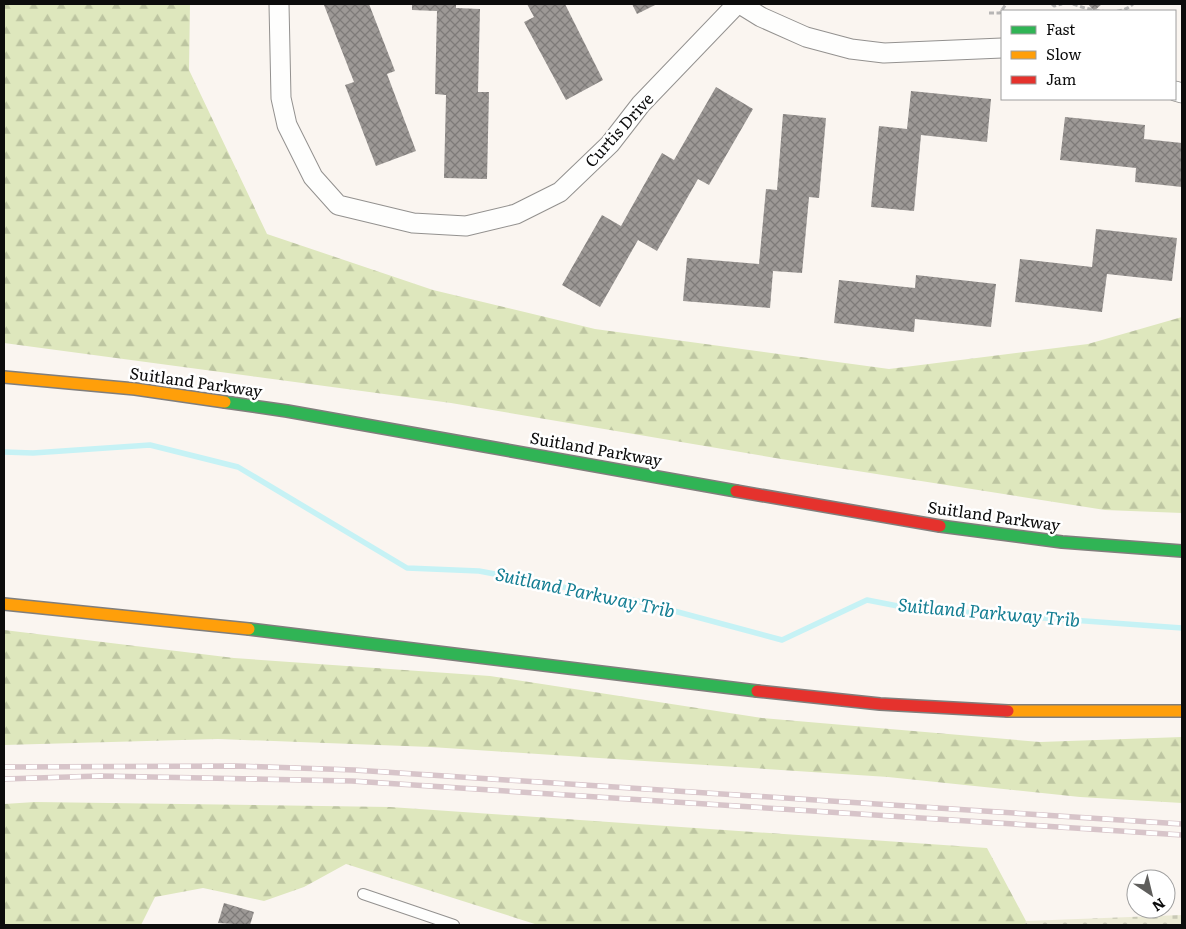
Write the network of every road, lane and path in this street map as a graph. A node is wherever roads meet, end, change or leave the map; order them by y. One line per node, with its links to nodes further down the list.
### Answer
1 (278, 4): 2 (street, Curtis Drive)
2 (739, 4): 11 (street, Curtis Drive)
3 (1052, 4): 4 (path)
4 (1062, 4)
5 (1073, 4): 7 (path)
6 (1132, 4): 8 (path)
7 (1091, 10)
8 (1116, 10)
9 (1001, 12): 10 (path)
10 (989, 13)
11 (1001, 48)
12 (4, 377): 13 (highway, Suitland Parkway)
13 (1182, 551)
14 (4, 604): 15 (highway)
15 (1182, 711)
16 (363, 894): 17 (lane)
17 (432, 922): 18 (lane)
18 (454, 925)

